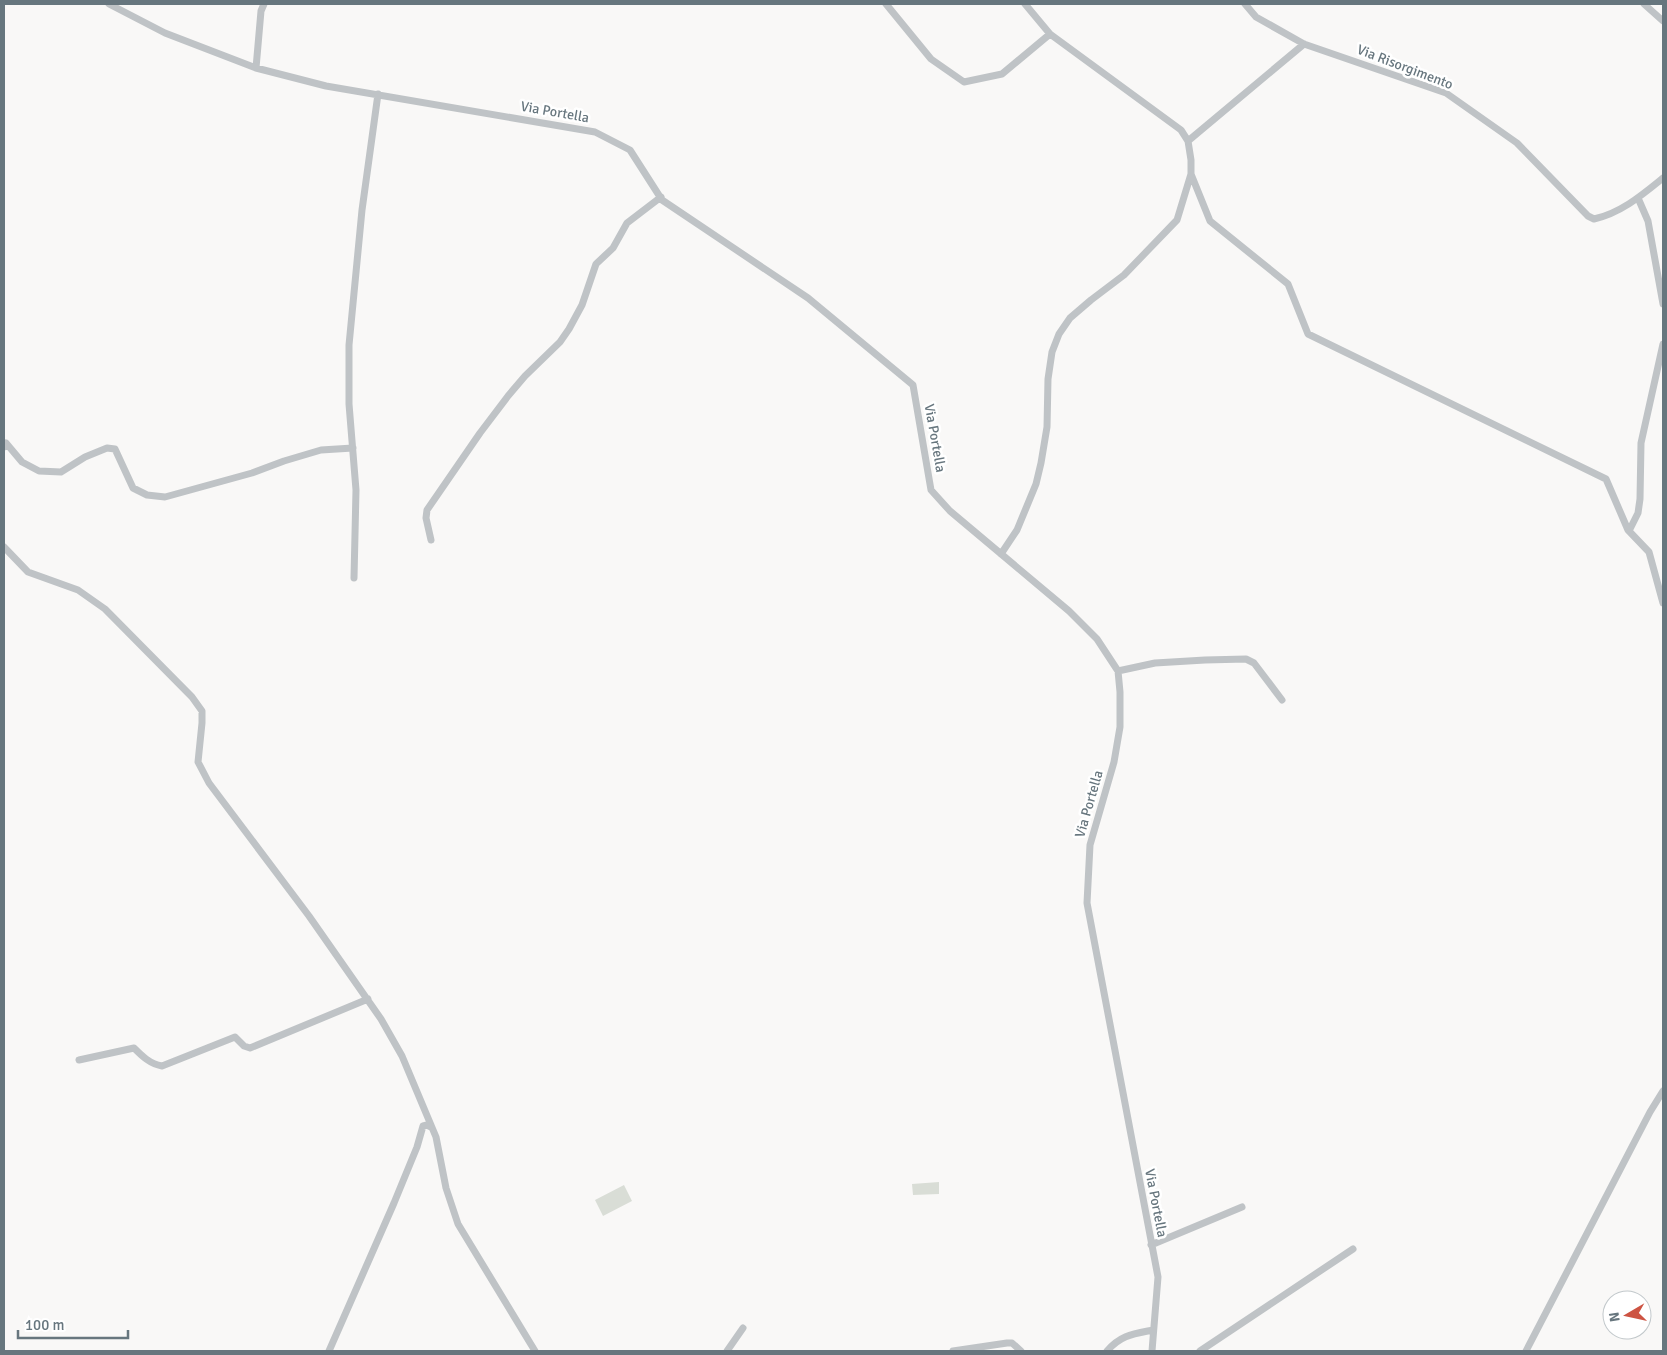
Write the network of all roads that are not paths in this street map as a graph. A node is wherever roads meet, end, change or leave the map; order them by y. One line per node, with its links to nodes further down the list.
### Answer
1 (109, 4): 10 (street, Via Portella)
2 (264, 4): 10 (street)
3 (886, 4): 8 (street)
4 (1025, 4): 8 (street)
5 (1246, 4): 9 (street, Via Risorgimento)
6 (1644, 4): 7 (street)
7 (1663, 20)
8 (1050, 34): 12 (street)
9 (1304, 44): 12 (street); 16 (street, Via Risorgimento)
10 (256, 68): 11 (street, Via Portella)
11 (378, 94): 15 (street, Via Portella); 20 (street)
12 (1188, 142): 13 (street)
13 (1191, 174): 21 (street); 24 (street)
14 (1663, 178): 16 (street, Via Risorgimento)
15 (661, 197): 22 (street); 24 (street, Via Portella)
16 (1638, 198): 17 (street)
17 (1663, 304)
18 (1663, 344): 21 (street)
19 (4, 447): 20 (street)
20 (353, 448): 25 (street)
21 (1629, 531): 26 (street)
22 (431, 540)
23 (4, 547): 29 (street)
24 (1001, 554): 27 (street, Via Portella)
25 (354, 578)
26 (1663, 603)
27 (1118, 671): 28 (street); 34 (street, Via Portella)
28 (1282, 700)
29 (368, 999): 30 (street); 32 (street)
30 (79, 1060)
31 (1663, 1091): 46 (street)
32 (431, 1127): 38 (street); 39 (street)
33 (1242, 1207): 34 (street)
34 (1151, 1245): 37 (street, Via Portella)
35 (1354, 1249): 45 (street)
36 (743, 1328): 40 (street)
37 (1153, 1330): 43 (street); 44 (street, Via Portella)
38 (329, 1351)
39 (535, 1351)
40 (727, 1351)
41 (953, 1351): 42 (street)
42 (1021, 1351)
43 (1106, 1351)
44 (1152, 1351)
45 (1200, 1351)
46 (1526, 1351)

